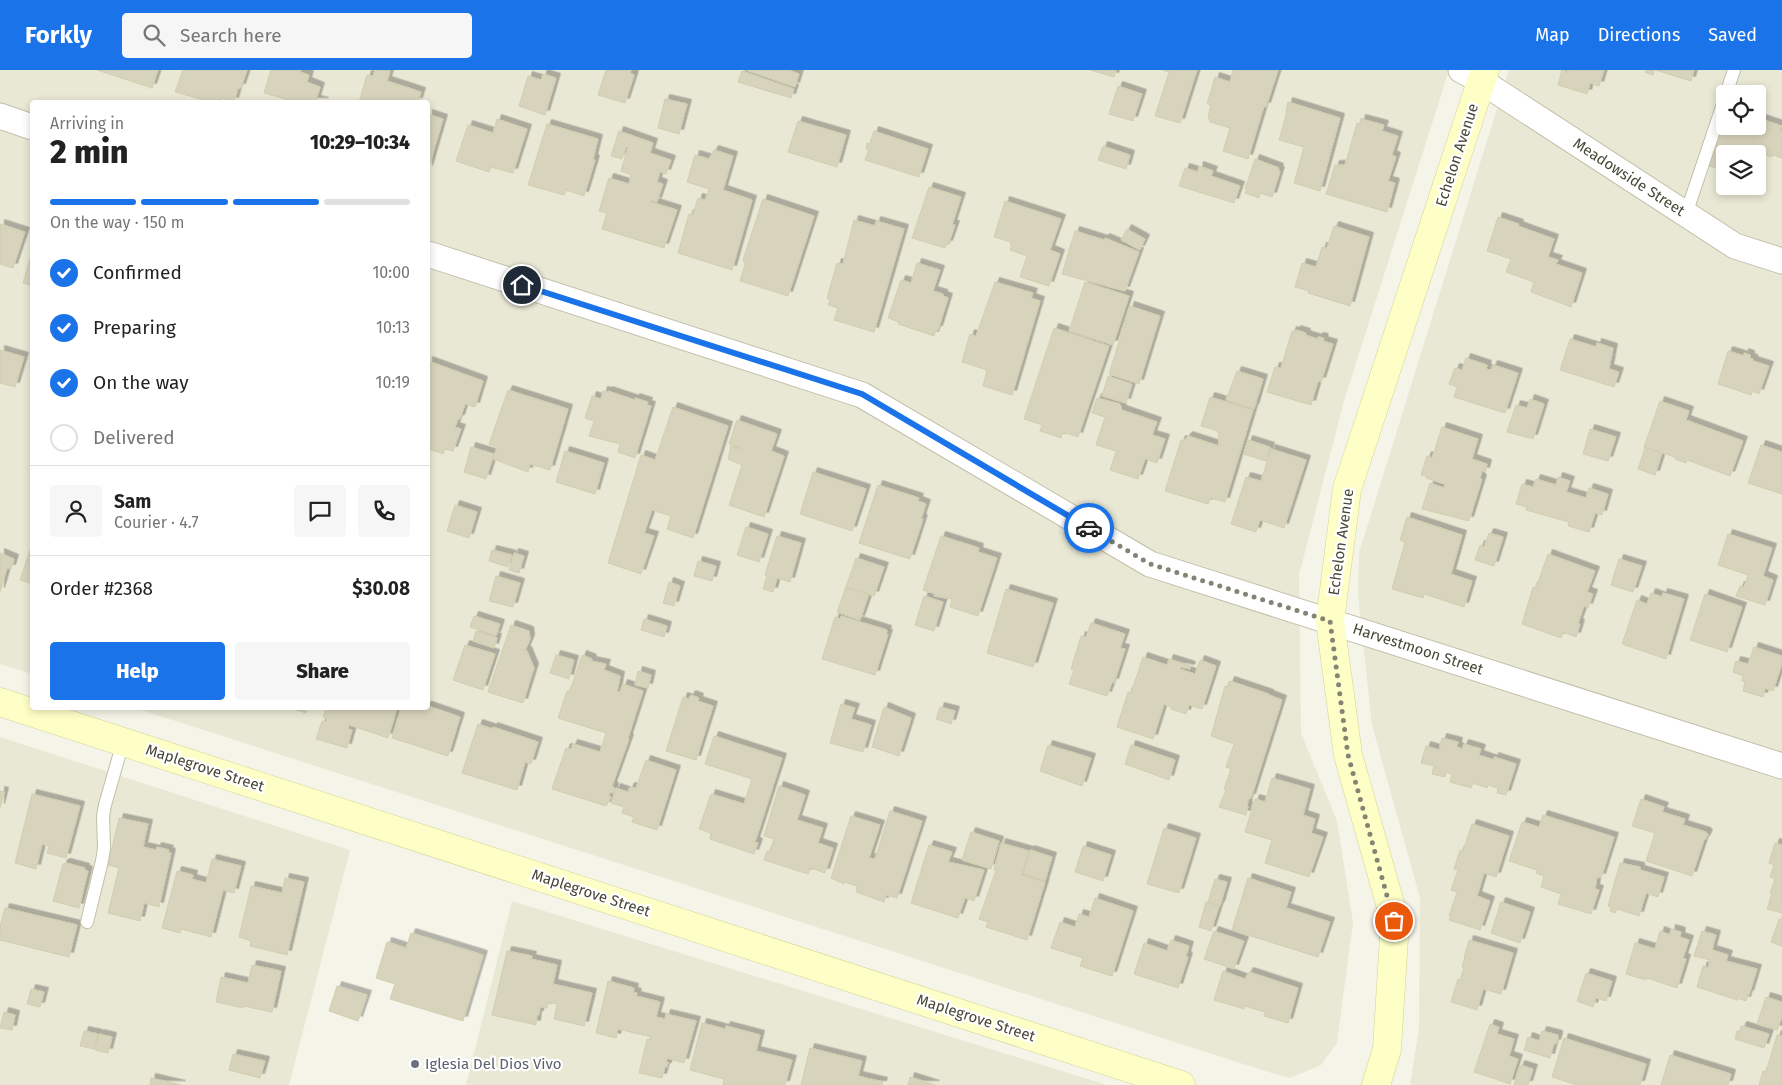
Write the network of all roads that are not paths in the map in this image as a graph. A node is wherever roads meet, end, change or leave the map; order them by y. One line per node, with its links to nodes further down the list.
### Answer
1 (1734, 70): 3 (lane)
2 (1476, 74): 7 (street, Meadowside Street); 10 (street, Echelon Avenue)
3 (1729, 85)
4 (0, 116): 6 (street)
5 (1716, 125): 7 (lane)
6 (30, 126)
7 (1686, 214): 9 (street, Meadowside Street)
8 (430, 255): 10 (street, Harvestmoon Street)
9 (1782, 261)
10 (1330, 621): 13 (street, Harvestmoon Street); 16 (street, Echelon Avenue)
11 (0, 702): 12 (street, Maplegrove Street)
12 (123, 742): 14 (lane); 15 (street, Maplegrove Street)
13 (1782, 766)
14 (87, 922)
15 (1181, 1085)
16 (1376, 1085)

